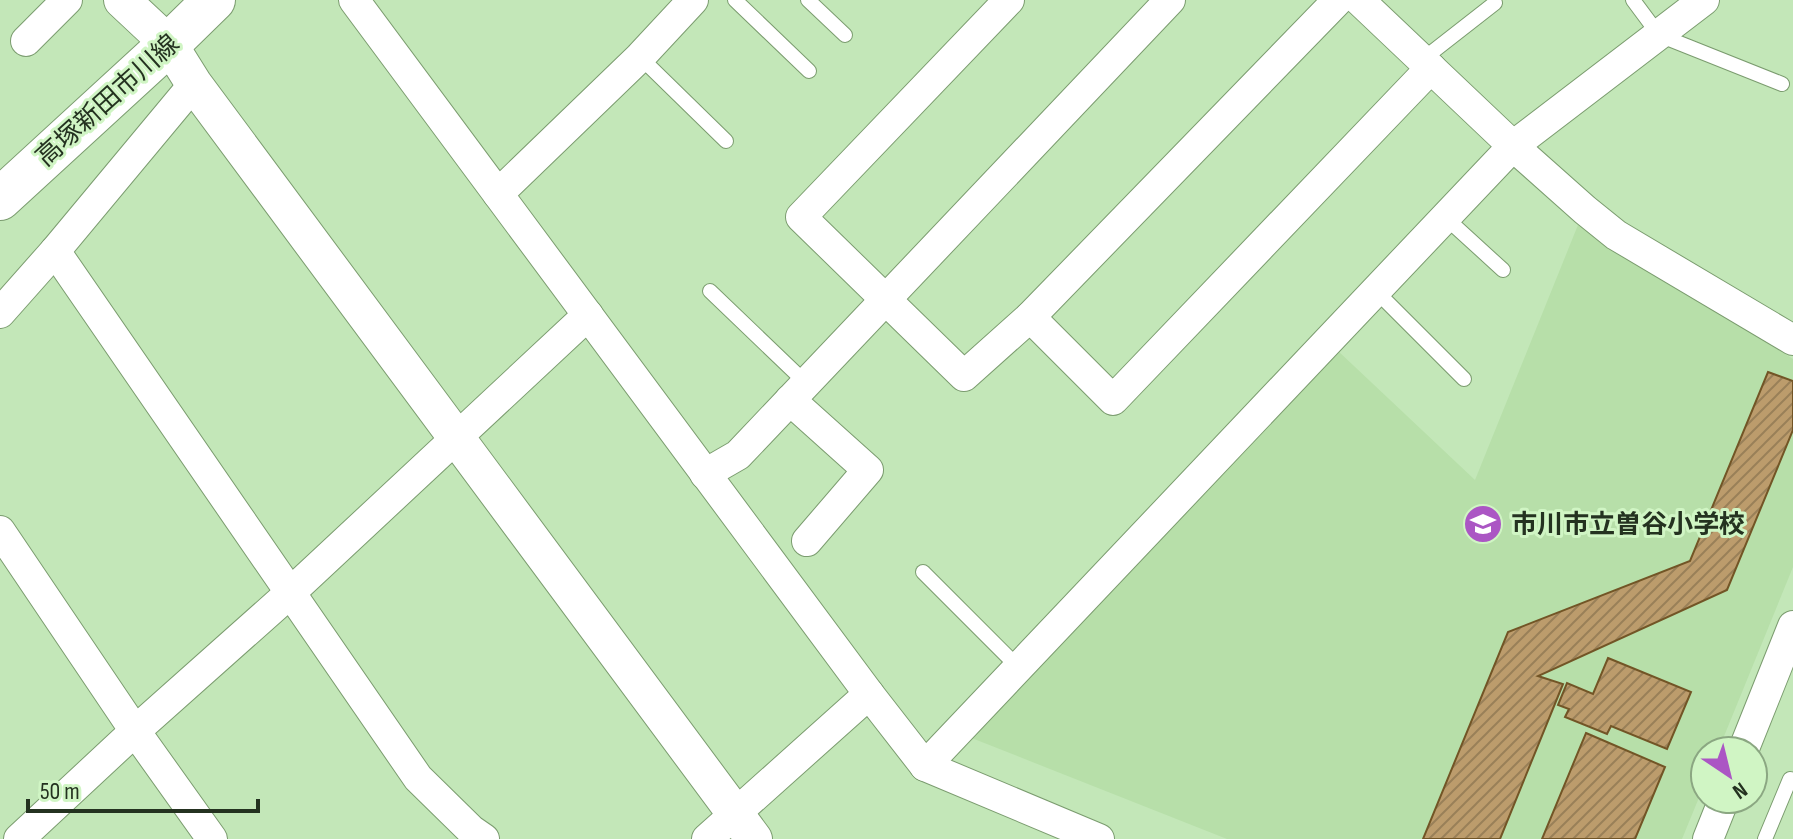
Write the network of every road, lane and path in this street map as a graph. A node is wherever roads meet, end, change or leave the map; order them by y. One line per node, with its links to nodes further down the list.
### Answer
1 (67, 0): 17 (street)
2 (122, 0): 18 (street)
3 (214, 0): 18 (main road, 高塚新田市川線)
4 (354, 0): 27 (street)
5 (693, 0): 19 (street)
6 (735, 0): 21 (lane)
7 (808, 0): 15 (lane)
8 (1009, 0): 33 (street)
9 (1170, 0): 33 (street)
10 (1338, 0): 36 (street)
11 (1359, 0): 20 (street)
12 (1633, 0): 16 (lane)
13 (1704, 0): 16 (street)
14 (1495, 3): 20 (lane)
15 (845, 35)
16 (1659, 35): 23 (lane); 25 (street)
17 (26, 41)
18 (169, 44): 22 (street); 26 (main road, 高塚新田市川線)
19 (640, 57): 24 (lane); 27 (street)
20 (1426, 64): 25 (street); 36 (street)
21 (809, 71)
22 (194, 84): 29 (street); 40 (street)
23 (1782, 84)
24 (726, 141)
25 (1513, 146): 28 (street); 37 (street)
26 (6, 180)
27 (498, 194): 35 (street)
28 (1446, 218): 30 (lane); 32 (street)
29 (55, 251): 34 (street); 45 (street)
30 (1503, 270)
31 (710, 291): 39 (lane)
32 (1376, 291): 38 (lane); 47 (street)
33 (884, 300): 36 (street); 39 (street)
34 (0, 313)
35 (588, 315): 40 (street); 41 (street)
36 (1030, 317)
37 (1793, 340)
38 (1464, 379)
39 (798, 391): 41 (street); 43 (street)
40 (456, 439): 45 (street); 54 (street)
41 (705, 474): 48 (street)
42 (0, 531): 49 (street)
43 (807, 541)
44 (923, 572): 47 (lane)
45 (290, 593): 49 (street); 57 (street)
46 (1790, 643): 50 (street)
47 (1020, 669): 51 (street)
48 (869, 694): 51 (street); 54 (street)
49 (135, 731): 55 (street); 56 (street)
50 (1750, 735)
51 (925, 766): 59 (street)
52 (1793, 780): 61 (lane)
53 (1718, 815): 60 (street)
54 (745, 827): 58 (street)
55 (19, 839)
56 (212, 839)
57 (484, 839)
58 (707, 839)
59 (1099, 839)
60 (1708, 839)
61 (1765, 839)

